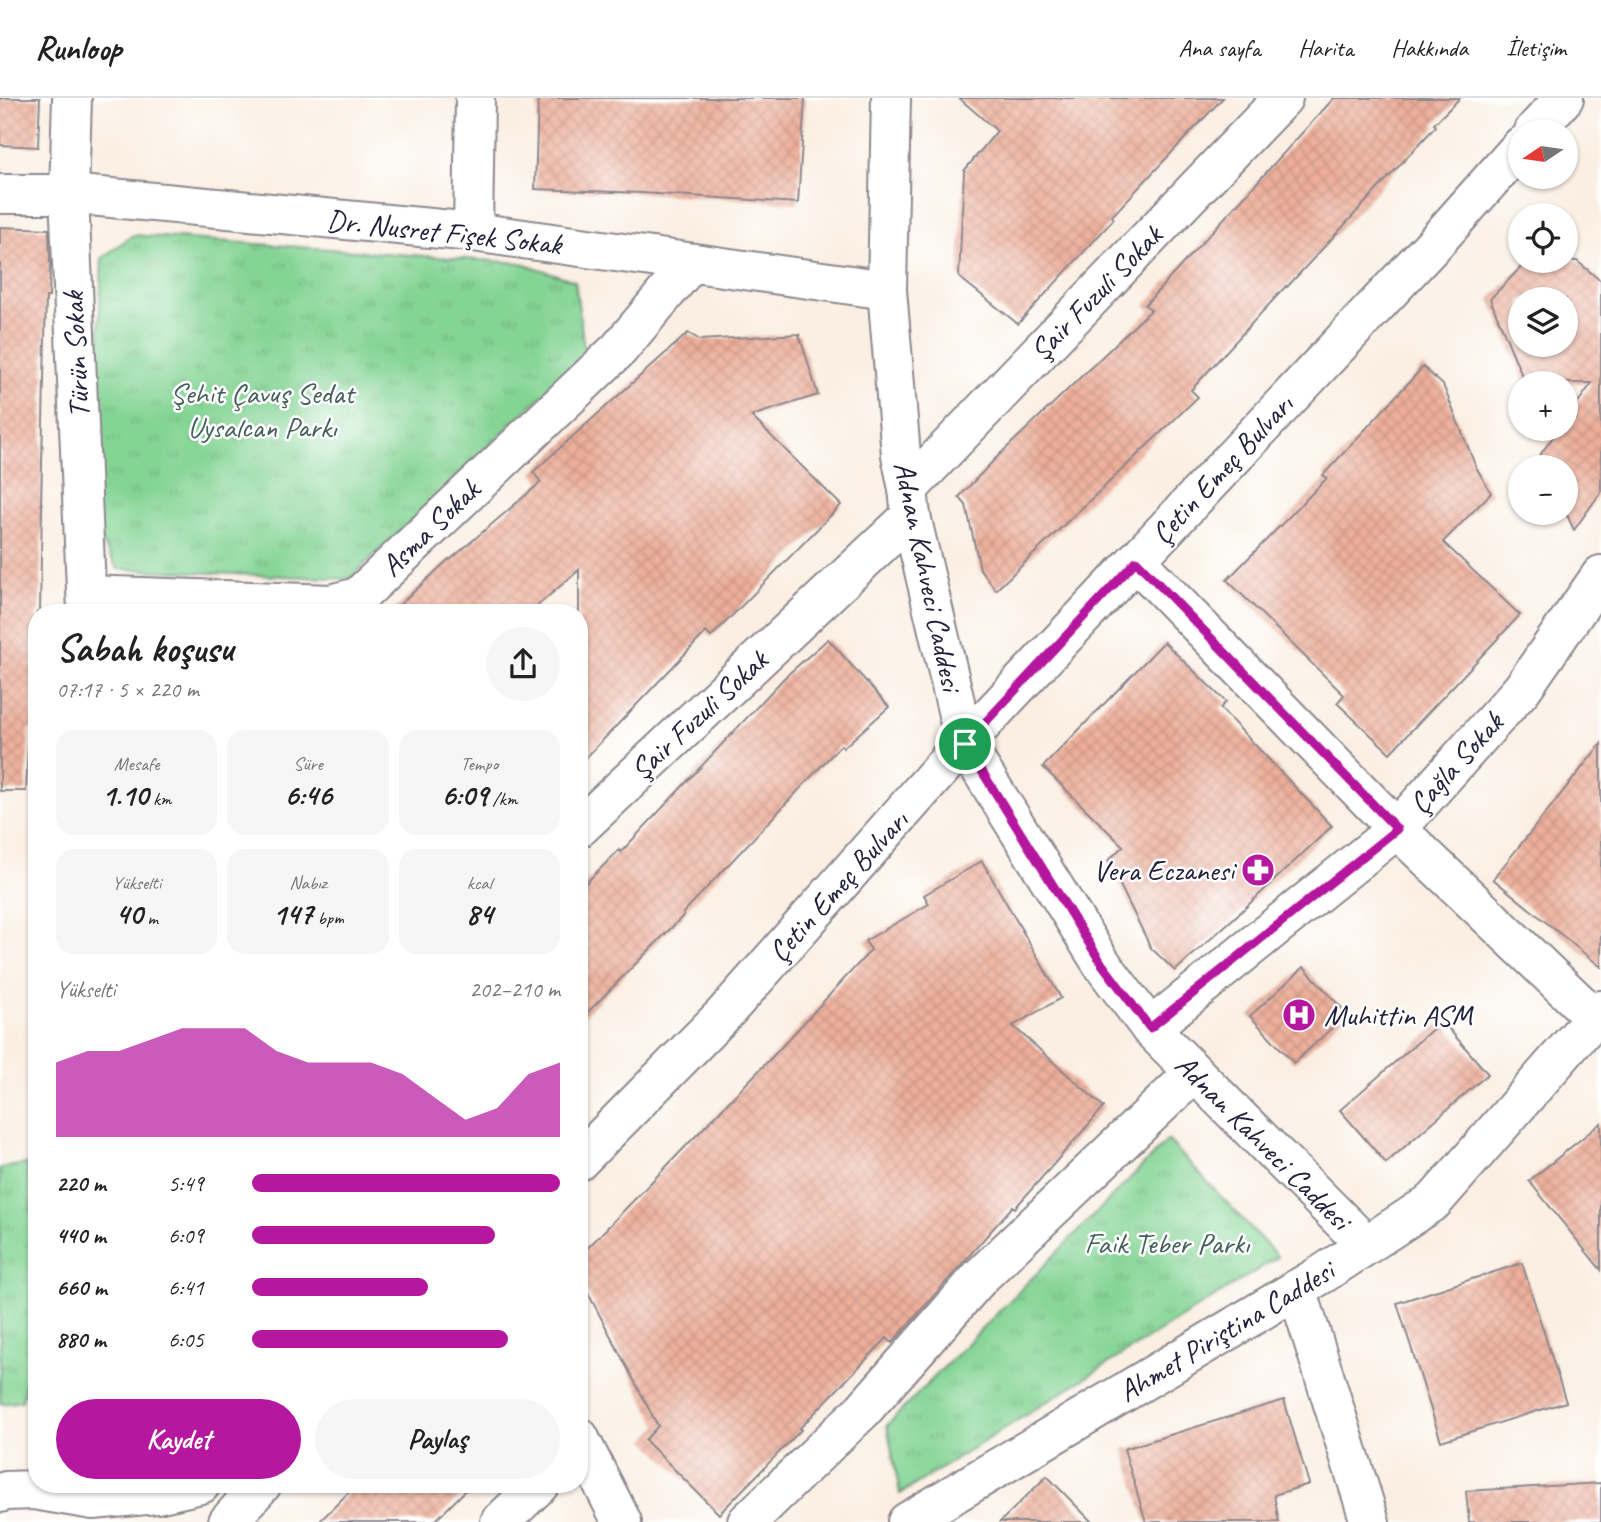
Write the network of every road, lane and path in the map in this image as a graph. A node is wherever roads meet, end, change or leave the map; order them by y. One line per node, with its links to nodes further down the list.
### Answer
1 (72, 98): 9 (street, Türün Sokak)
2 (475, 98): 10 (street)
3 (891, 98): 12 (street, Adnan Kahveci Caddesi)
4 (1283, 98): 13 (street, Şair Fuzuli Sokak)
5 (1564, 98): 6 (street)
6 (1545, 119)
7 (1508, 161): 14 (street, Çetin Emeç Bulvarı)
8 (0, 194): 9 (street, Dr. Nusret Fişek Sokak)
9 (69, 194): 10 (street, Dr. Nusret Fişek Sokak); 16 (street, Türün Sokak)
10 (472, 232): 11 (street, Dr. Nusret Fişek Sokak)
11 (691, 263): 12 (street, Dr. Nusret Fişek Sokak); 18 (street, Asma Sokak)
12 (887, 290): 13 (street, Adnan Kahveci Caddesi)
13 (910, 503): 19 (street, Adnan Kahveci Caddesi); 20 (street, Şair Fuzuli Sokak)
14 (1136, 561): 19 (street, Çetin Emeç Bulvarı); 21 (street)
15 (1601, 575): 21 (street, Çağla Sokak)
16 (87, 604): 17 (street, Asma Sokak)
17 (331, 604)
18 (363, 604)
19 (965, 744): 23 (street, Adnan Kahveci Caddesi); 25 (street, Çetin Emeç Bulvarı)
20 (588, 819)
21 (1397, 829): 22 (street); 23 (street, Çağla Sokak)
22 (1598, 1014): 26 (street, Ahmet Piriştina Caddesi)
23 (1150, 1028): 24 (street, Adnan Kahveci Caddesi)
24 (1194, 1073): 26 (street, Adnan Kahveci Caddesi); 36 (street)
25 (588, 1152)
26 (1366, 1245): 27 (street, Ahmet Piriştina Caddesi)
27 (1297, 1289): 37 (street, Ahmet Piriştina Caddesi); 38 (street)
28 (588, 1456): 35 (street)
29 (55, 1493): 30 (street)
30 (161, 1493)
31 (254, 1493): 33 (street)
32 (531, 1493): 34 (street)
33 (228, 1522)
34 (500, 1522)
35 (622, 1522)
36 (747, 1522)
37 (907, 1522)
38 (1370, 1522)

